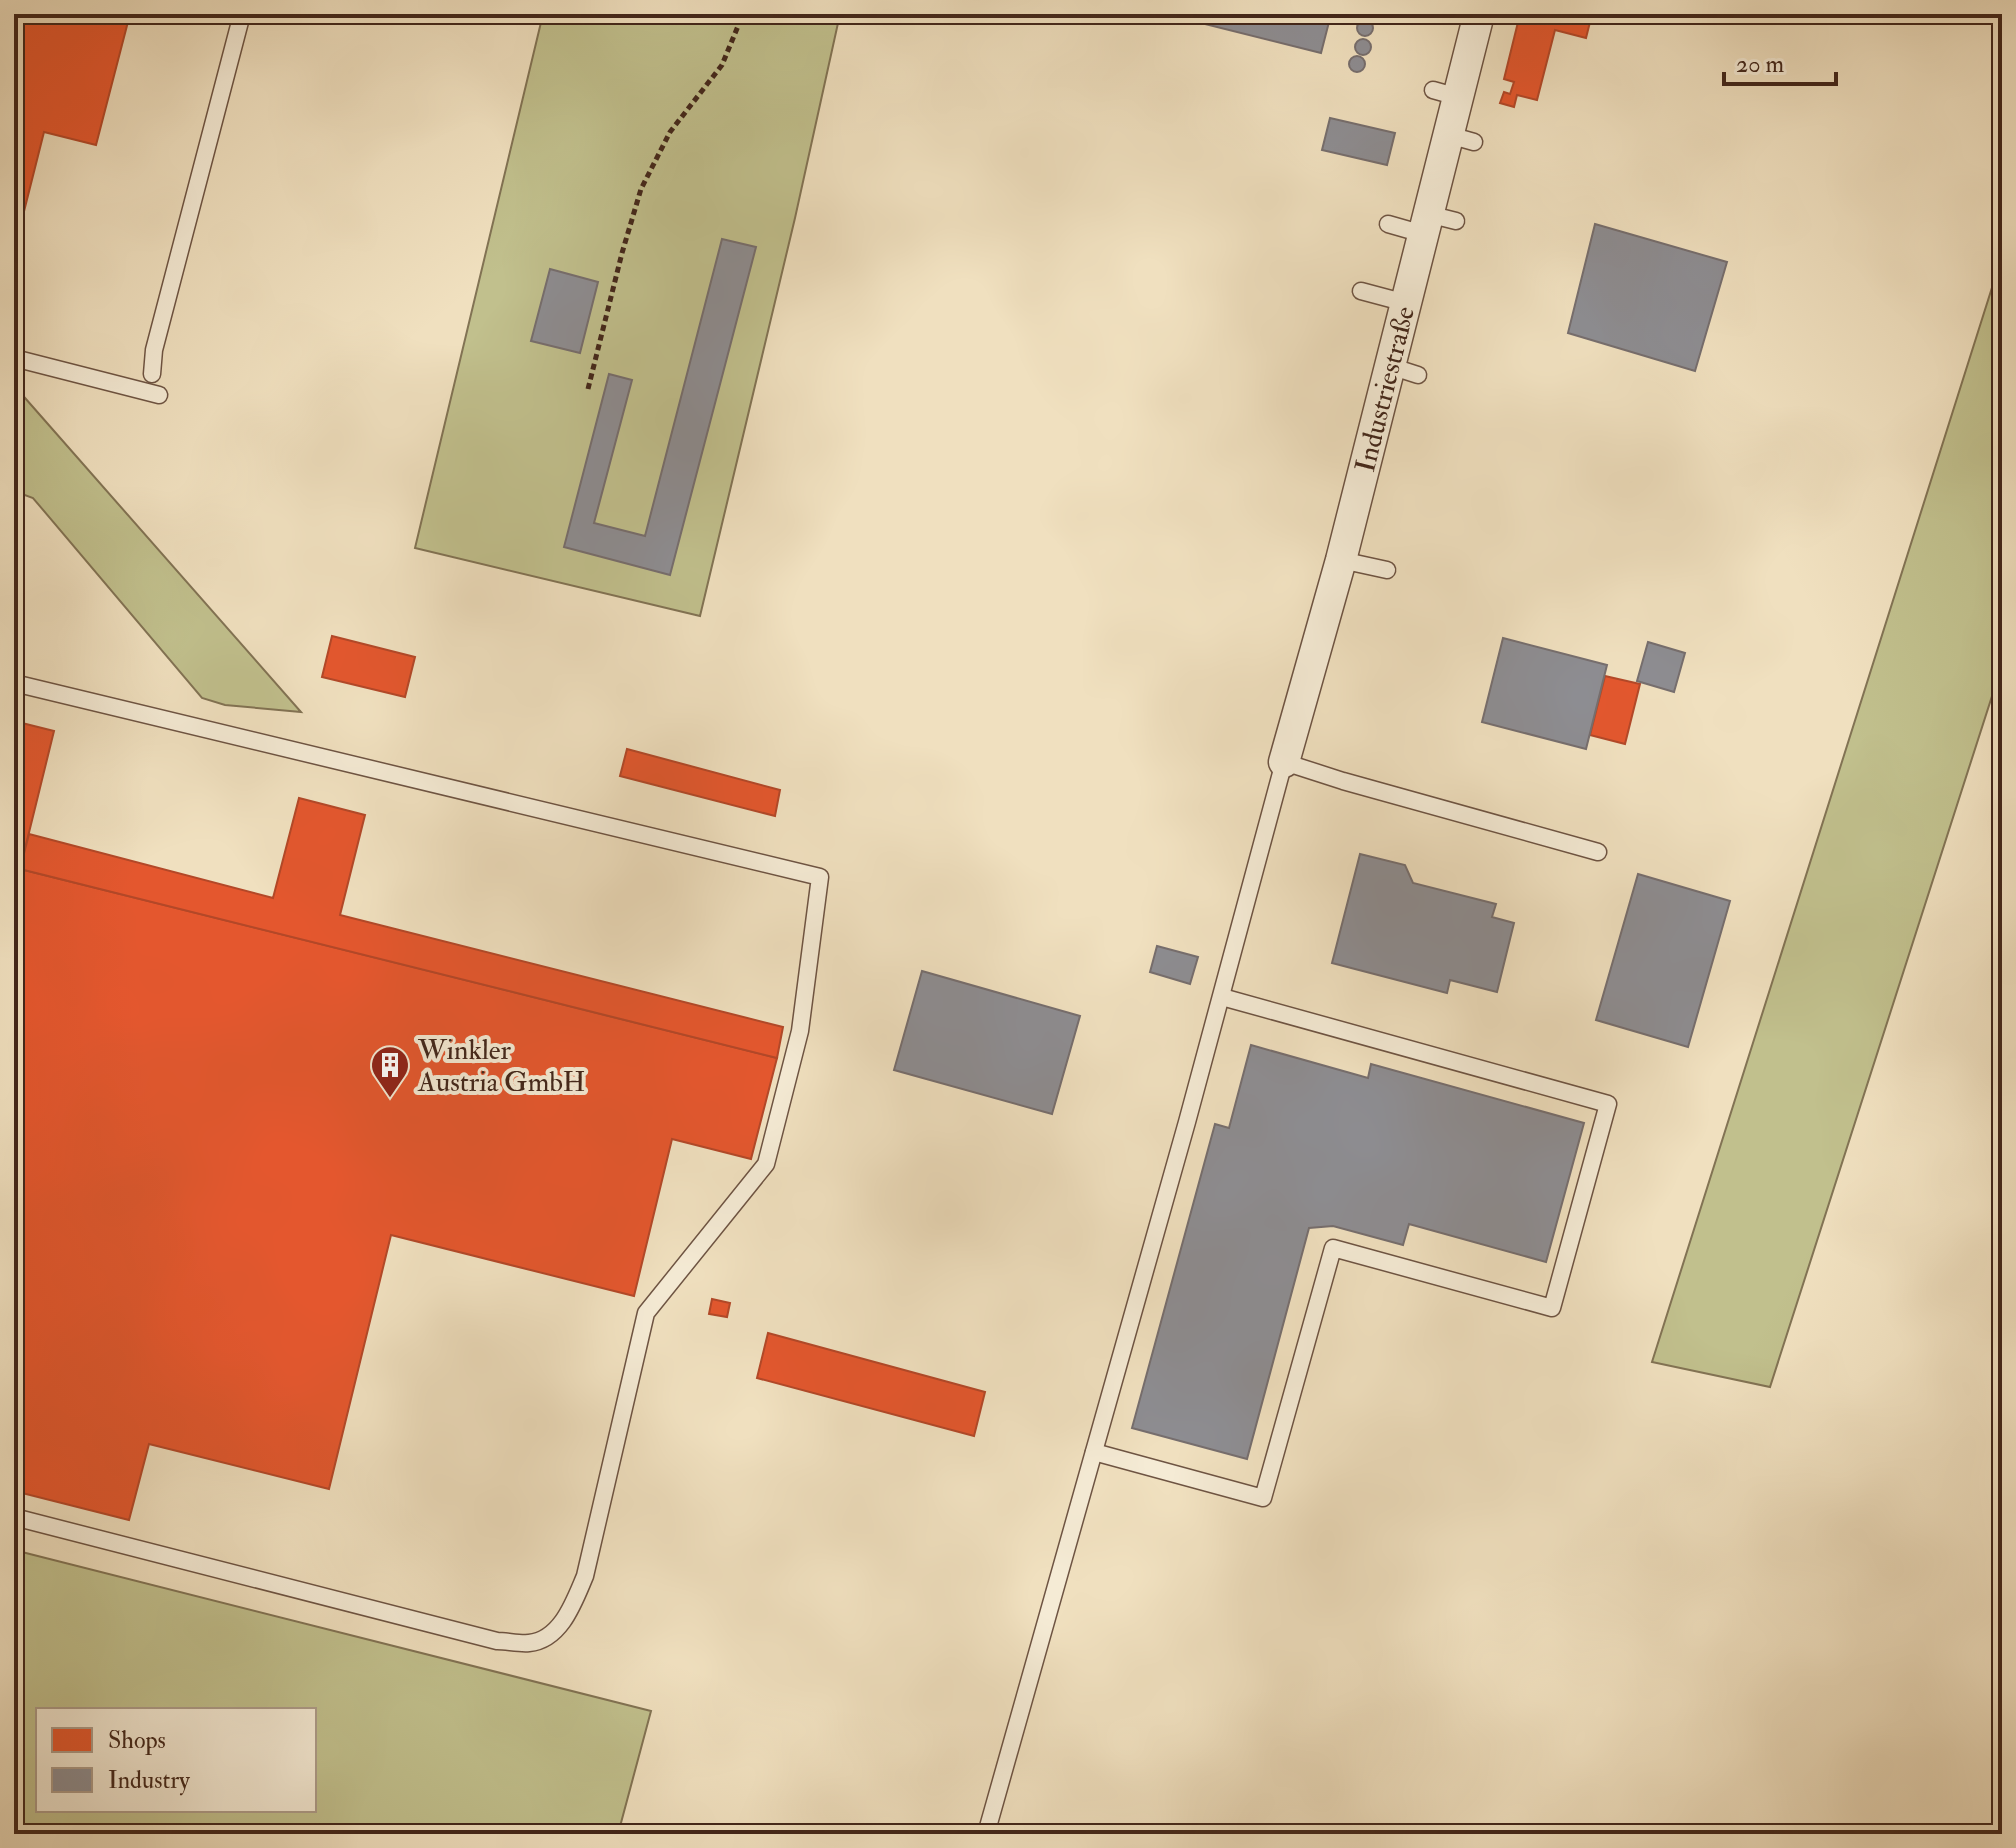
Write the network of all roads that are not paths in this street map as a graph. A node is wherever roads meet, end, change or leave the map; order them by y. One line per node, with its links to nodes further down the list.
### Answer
1 (242, 14): 8 (lane)
2 (1479, 14): 3 (street, Industriestraße)
3 (1436, 223): 4 (lane); 6 (street, Industriestraße)
4 (1388, 224)
5 (1361, 291): 6 (lane)
6 (1406, 303): 10 (street, Industriestraße)
7 (14, 358): 9 (lane)
8 (152, 374)
9 (159, 395)
10 (1341, 560): 11 (lane); 13 (street, Industriestraße)
11 (1387, 570)
12 (14, 683): 17 (lane)
13 (1284, 762): 14 (lane); 15 (lane)
14 (1598, 852)
15 (1222, 997): 16 (lane); 16 (lane)
16 (1094, 1452): 18 (lane)
17 (14, 1517)
18 (986, 1834)

